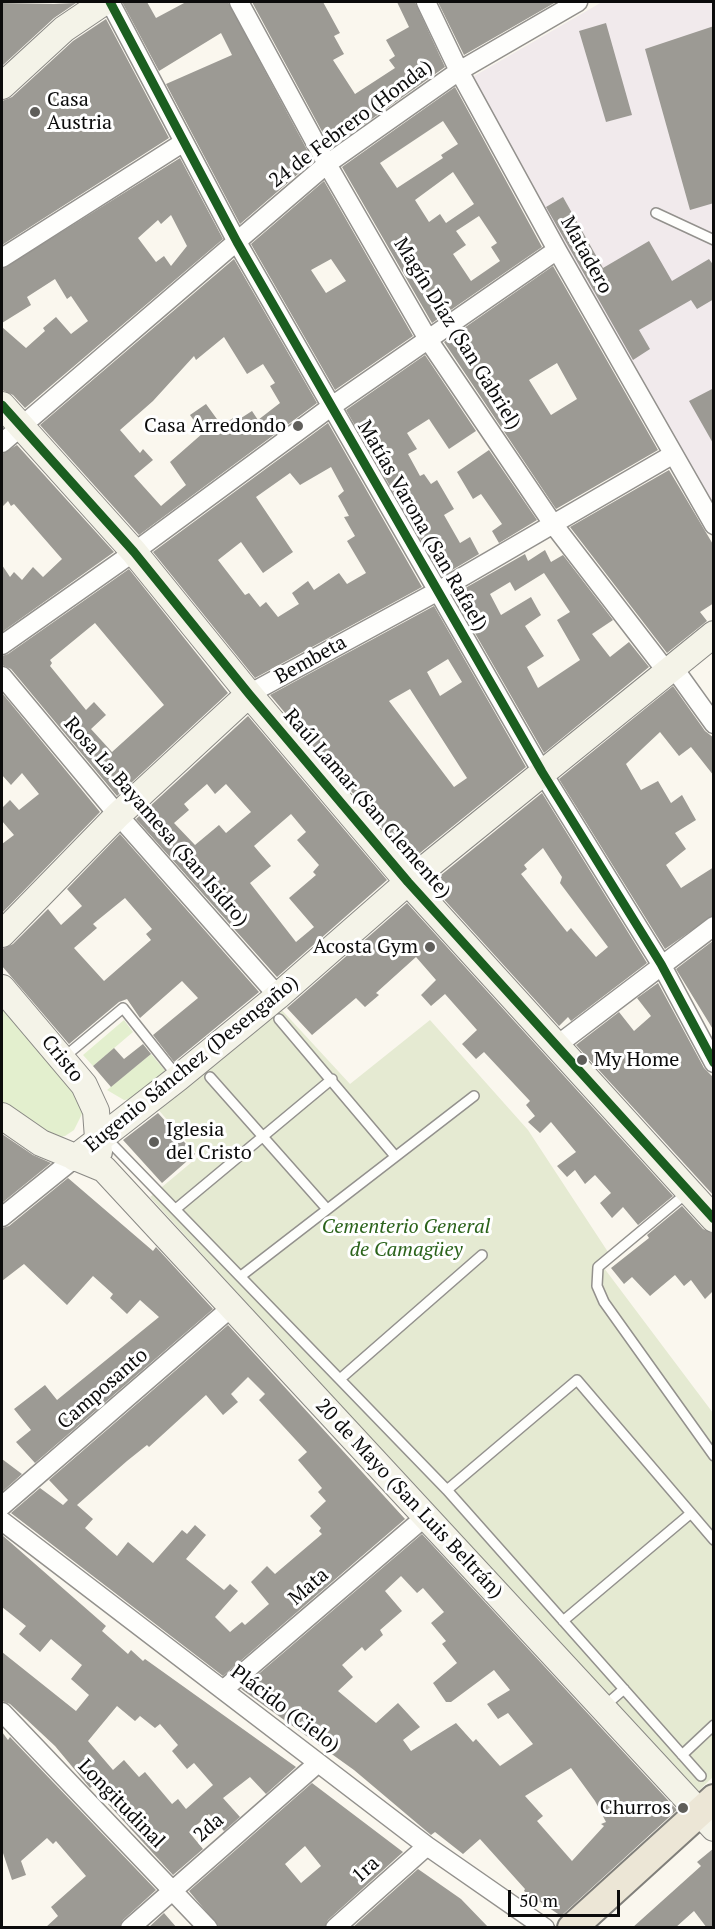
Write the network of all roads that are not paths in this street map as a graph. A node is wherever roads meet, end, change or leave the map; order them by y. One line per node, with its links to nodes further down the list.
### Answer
1 (104, 2): 7 (street)
2 (110, 2): 8 (street, Matías Varona (San Rafael))
3 (239, 2): 9 (street, Magín Díaz (San Gabriel))
4 (426, 2): 6 (street, Matadero)
5 (578, 2): 6 (street, 24 de Febrero (Honda))
6 (459, 71): 9 (street, 24 de Febrero (Honda)); 13 (street, Matadero)
7 (2, 86)
8 (184, 142): 12 (street, Matías Varona (San Rafael)); 14 (street)
9 (327, 164): 12 (street, 24 de Febrero (Honda)); 15 (street, Magín Díaz (San Gabriel))
10 (656, 213): 11 (lane)
11 (714, 240)
12 (237, 242): 17 (street, Matías Varona (San Rafael)); 18 (street, 24 de Febrero (Honda))
13 (557, 250): 15 (street); 20 (street, Matadero)
14 (2, 258)
15 (429, 341): 17 (street); 21 (street, Magín Díaz (San Gabriel))
16 (2, 405): 18 (street, Raúl Lamar (San Clemente))
17 (333, 406): 23 (street); 24 (street, Matías Varona (San Rafael))
18 (23, 426): 19 (street, 24 de Febrero (Honda)); 23 (street, Raúl Lamar (San Clemente))
19 (2, 443)
20 (672, 455): 21 (street, Bembeta); 22 (street, Matadero)
21 (553, 524): 24 (street, Bembeta); 27 (street, Magín Díaz (San Gabriel))
22 (714, 525)
23 (134, 552): 26 (street); 29 (street, Raúl Lamar (San Clemente))
24 (438, 591): 29 (street, Bembeta); 31 (street, Matías Varona (San Rafael))
25 (714, 634): 27 (street, Eugenio Sánchez (Desengaño))
26 (2, 645)
27 (670, 669): 30 (street, Magín Díaz (San Gabriel)); 31 (street, Eugenio Sánchez (Desengaño))
28 (2, 676): 32 (street, Rosa La Bayamesa (San Isidro))
29 (249, 694): 32 (street, Bembeta); 33 (street, Raúl Lamar (San Clemente))
30 (714, 724)
31 (542, 772): 33 (street, Eugenio Sánchez (Desengaño)); 36 (street, Matías Varona (San Rafael))
32 (118, 815): 35 (street, Bembeta); 38 (street, Rosa La Bayamesa (San Isidro))
33 (408, 882): 38 (street, Eugenio Sánchez (Desengaño)); 39 (street, Raúl Lamar (San Clemente))
34 (714, 926): 36 (street)
35 (2, 934)
36 (661, 964): 39 (street); 41 (street, Matías Varona (San Rafael))
37 (2, 988): 40 (street, Cristo)
38 (279, 1007): 43 (street, Eugenio Sánchez (Desengaño)); 44 (lane)
39 (556, 1046): 54 (street, Raúl Lamar (San Clemente))
40 (63, 1058): 43 (lane); 45 (street, Cristo)
41 (714, 1063)
42 (210, 1077): 49 (lane)
43 (178, 1078): 48 (street, Eugenio Sánchez (Desengaño))
44 (332, 1079): 49 (lane); 51 (lane)
45 (84, 1085): 48 (street, Cristo); 50 (street)
46 (474, 1096): 51 (lane)
47 (2, 1116): 50 (street, 20 de Mayo (San Luis Beltrán))
48 (100, 1136): 52 (street, Eugenio Sánchez (Desengaño)); 53 (street); 55 (lane)
49 (263, 1137): 55 (lane); 56 (lane)
50 (41, 1143): 52 (street, 20 de Mayo (San Luis Beltrán))
51 (395, 1156): 56 (lane)
52 (75, 1158): 53 (street, 20 de Mayo (San Luis Beltrán)); 57 (street, Eugenio Sánchez (Desengaño))
53 (104, 1169): 61 (street, 20 de Mayo (San Luis Beltrán))
54 (688, 1191): 58 (street, Raúl Lamar (San Clemente)); 63 (lane)
55 (177, 1208): 60 (lane)
56 (327, 1209): 60 (lane)
57 (2, 1216)
58 (714, 1219)
59 (482, 1255): 62 (lane)
60 (242, 1276): 62 (lane)
61 (233, 1306): 65 (street, Camposanto); 67 (street, 20 de Mayo (San Luis Beltrán))
62 (340, 1379): 64 (lane)
63 (714, 1456)
64 (447, 1490): 66 (lane); 70 (lane)
65 (2, 1506)
66 (690, 1514): 69 (lane); 70 (lane)
67 (425, 1517): 72 (street, Mata); 78 (street, 20 de Mayo (San Luis Beltrán))
68 (2, 1521): 72 (street, Plácido (Cielo))
69 (714, 1540)
70 (563, 1621): 71 (lane)
71 (624, 1689): 73 (lane); 76 (lane)
72 (223, 1690): 77 (street, Plácido (Cielo))
73 (608, 1703)
74 (2, 1712): 80 (street, Longitudinal)
75 (714, 1725): 76 (lane)
76 (682, 1755): 78 (lane)
77 (318, 1763): 79 (street, Plácido (Cielo)); 80 (street, 2da)
78 (709, 1810): 85 (main road); 86 (main road)
79 (427, 1846): 83 (street, 1ra); 84 (street, Plácido (Cielo))
80 (172, 1889): 81 (street, 2da); 82 (street, Longitudinal)
81 (130, 1928)
82 (208, 1928)
83 (335, 1928)
84 (545, 1928)
85 (572, 1928)
86 (597, 1928)

